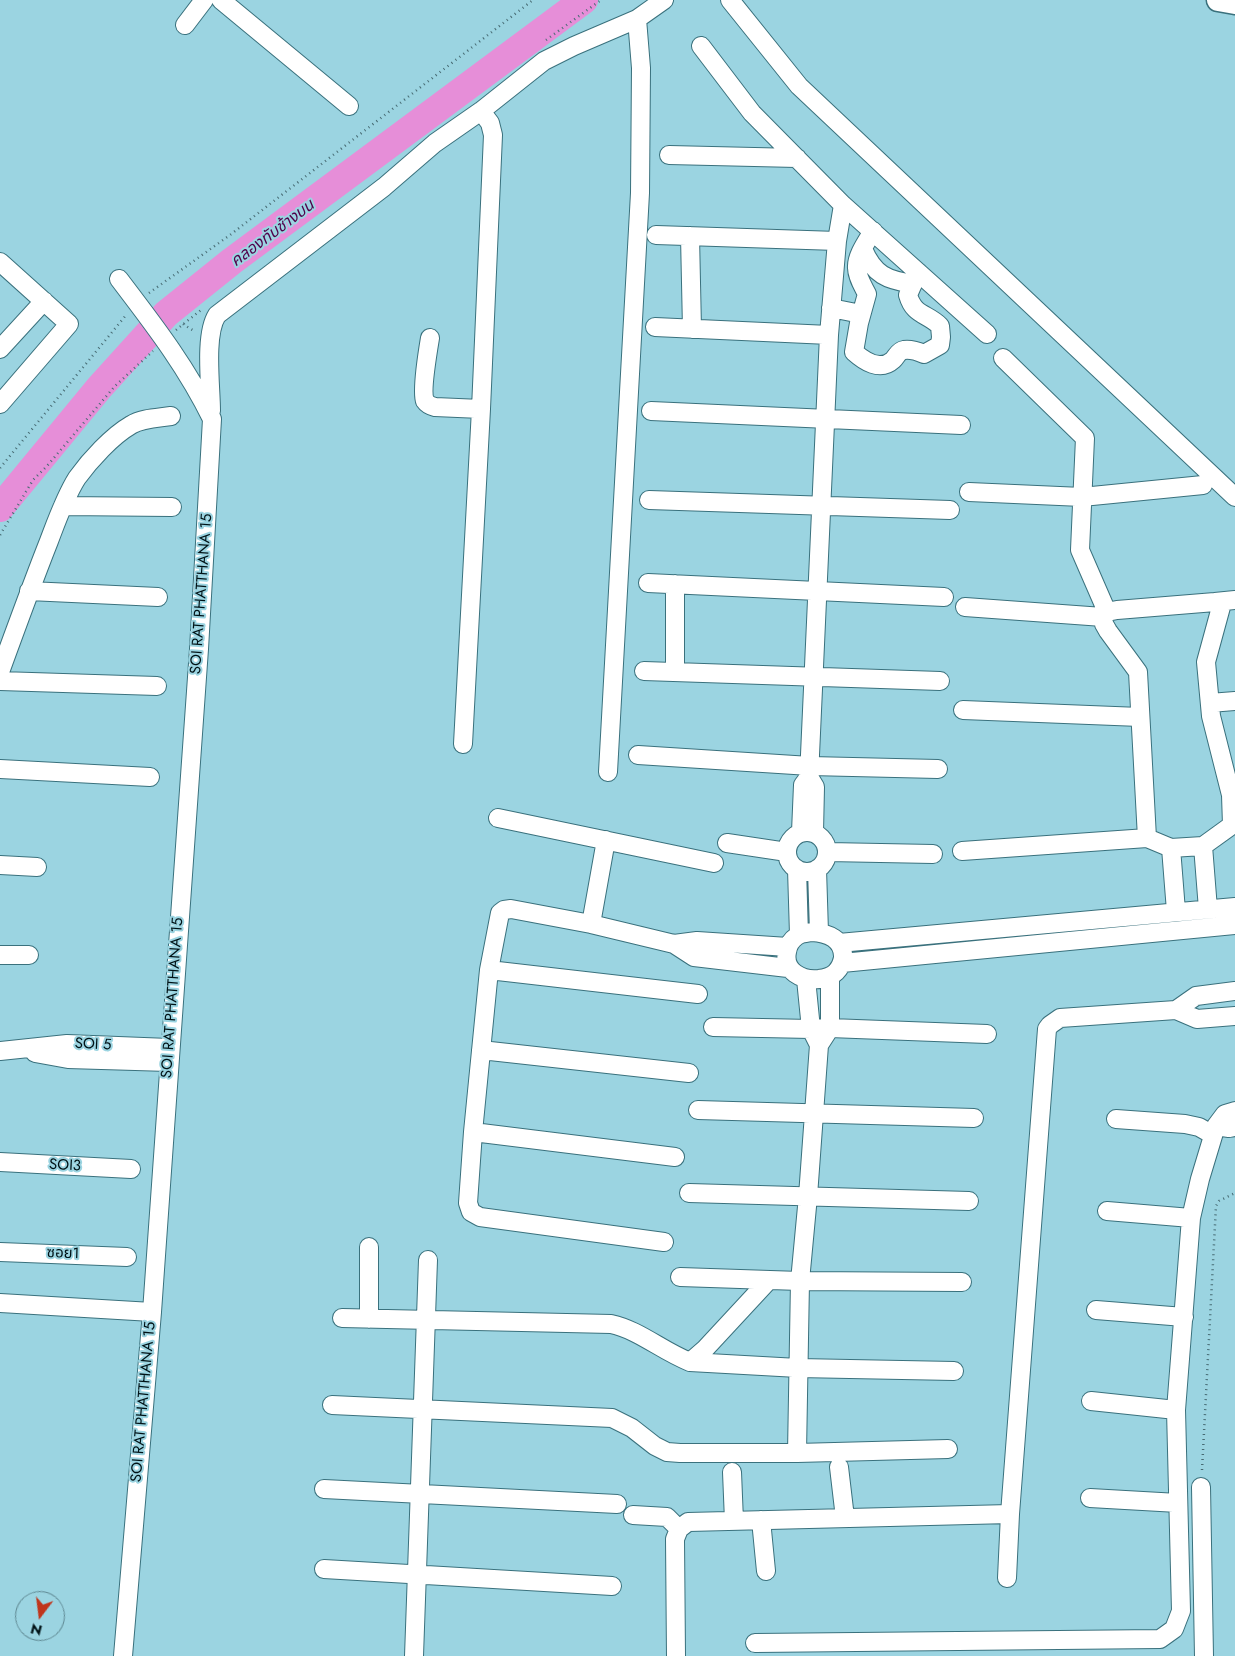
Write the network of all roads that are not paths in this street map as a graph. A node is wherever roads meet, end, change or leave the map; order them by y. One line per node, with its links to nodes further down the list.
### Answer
1 (204, 0): 6 (street)
2 (221, 0): 8 (street)
3 (664, 0): 5 (street)
4 (730, 0): 41 (street)
5 (636, 19): 9 (street); 72 (street)
6 (184, 25)
7 (701, 46): 11 (street)
8 (349, 106)
9 (482, 111): 32 (street); 35 (street)
10 (669, 155): 11 (street)
11 (797, 158): 12 (street)
12 (843, 205): 13 (street); 16 (street)
13 (873, 231): 17 (street); 19 (street)
14 (656, 235): 15 (street)
15 (690, 236): 16 (street); 25 (street)
16 (836, 241): 22 (street)
17 (863, 249): 19 (street); 23 (street)
18 (0, 262): 21 (street)
19 (916, 278): 23 (street); 26 (street)
20 (119, 279): 35 (street, SOI RAT PHATTHANA 15)
21 (44, 301): 29 (street); 31 (street)
22 (831, 308): 23 (street); 27 (street)
23 (861, 314)
24 (655, 327): 25 (street)
25 (692, 329): 27 (street)
26 (987, 334)
27 (829, 335): 36 (street)
28 (430, 338): 32 (street)
29 (0, 349)
30 (1003, 358): 40 (street)
31 (0, 404)
32 (481, 409): 68 (street)
33 (651, 411): 36 (street)
34 (171, 416): 43 (street)
35 (212, 419): 119 (street, SOI RAT PHATTHANA 15)
36 (825, 419): 37 (street); 44 (street)
37 (961, 425)
38 (1203, 485): 40 (street)
39 (969, 492): 40 (street)
40 (1082, 497): 56 (street)
41 (1235, 497)
42 (649, 500): 44 (street)
43 (63, 506): 45 (street); 49 (street)
44 (822, 506): 46 (street); 50 (street)
45 (172, 507)
46 (950, 510)
47 (648, 583): 48 (street)
48 (675, 584): 50 (street); 59 (street)
49 (29, 591): 52 (street); 58 (street)
50 (818, 591): 51 (street); 60 (street)
51 (944, 597)
52 (158, 598)
53 (1235, 600): 54 (street)
54 (1215, 602): 56 (street); 65 (street)
55 (965, 607): 56 (street)
56 (1105, 615): 67 (street)
57 (644, 671): 59 (street)
58 (0, 672)
59 (675, 672): 60 (street)
60 (814, 677): 62 (street); 73 (street)
61 (0, 681): 63 (street)
62 (940, 681)
63 (156, 686)
64 (1235, 701): 65 (street)
65 (1210, 703): 76 (street)
66 (963, 710): 67 (street)
67 (1140, 717): 78 (street)
68 (463, 744)
69 (638, 755): 73 (street)
70 (0, 769): 74 (street)
71 (938, 769): 73 (street)
72 (608, 772)
73 (809, 772): 77 (street)
74 (150, 777)
75 (498, 818): 79 (street)
76 (1234, 825): 81 (street)
77 (808, 832): 84 (street); 85 (street)
78 (1147, 838): 82 (street); 83 (street)
79 (606, 840): 87 (street); 95 (street)
80 (727, 844): 84 (street)
81 (1203, 846): 82 (street); 93 (street)
82 (1171, 848): 94 (street)
83 (962, 851)
84 (787, 852): 90 (street)
85 (828, 852): 86 (street); 91 (street)
86 (934, 854)
87 (714, 863)
88 (0, 865): 89 (street)
89 (37, 867)
90 (797, 869): 91 (street); 99 (street)
91 (817, 870): 98 (street)
92 (1235, 907): 93 (street)
93 (1208, 909): 94 (street)
94 (1181, 911): 97 (street); 100 (street)
95 (591, 924): 101 (street); 106 (street)
96 (1235, 925): 97 (street)
97 (1187, 929): 104 (street)
98 (819, 932): 99 (street); 100 (street)
99 (794, 941): 101 (street); 105 (street)
100 (839, 943): 104 (street)
101 (674, 944): 105 (street)
102 (0, 955): 103 (street)
103 (28, 956)
104 (842, 963): 107 (street)
105 (788, 968): 108 (street)
106 (489, 970): 110 (street); 118 (street)
107 (830, 977): 108 (street); 114 (street)
108 (806, 979): 116 (street)
109 (1235, 992): 111 (street)
110 (698, 994)
111 (1176, 1010): 112 (street); 170 (street)
112 (1235, 1016)
113 (713, 1026): 116 (street)
114 (830, 1028): 115 (street); 116 (street)
115 (987, 1034)
116 (815, 1037): 123 (street)
117 (9, 1050): 119 (street, SOI 5)
118 (481, 1050): 120 (street); 128 (street)
119 (169, 1055): 148 (street, SOI RAT PHATTHANA 15)
120 (689, 1073)
121 (698, 1110): 123 (street)
122 (1235, 1111): 127 (street)
123 (813, 1114): 124 (street); 133 (street)
124 (974, 1118)
125 (1116, 1119): 127 (street)
126 (1235, 1127): 127 (street)
127 (1215, 1130): 136 (street)
128 (473, 1132): 129 (street); 137 (street)
129 (675, 1157)
130 (0, 1162): 131 (street, SOI3)
131 (131, 1169)
132 (689, 1193): 133 (street)
133 (808, 1196): 134 (street); 144 (street)
134 (969, 1201)
135 (1107, 1211): 136 (street)
136 (1191, 1218): 149 (street)
137 (664, 1242)
138 (369, 1247): 151 (street)
139 (0, 1252): 140 (street, ซอย1)
140 (127, 1257)
141 (428, 1260): 152 (street)
142 (680, 1277): 143 (street)
143 (769, 1280): 144 (street); 153 (street)
144 (800, 1281): 145 (street); 154 (street)
145 (962, 1282)
146 (0, 1303): 148 (street)
147 (1096, 1310): 149 (street)
148 (152, 1312): 183 (street, SOI RAT PHATTHANA 15)
149 (1184, 1317): 159 (street)
150 (342, 1318): 151 (street)
151 (369, 1319): 152 (street)
152 (425, 1320): 153 (street); 158 (street)
153 (690, 1362): 154 (street)
154 (798, 1368): 155 (street); 161 (street)
155 (954, 1371)
156 (1091, 1401): 159 (street)
157 (332, 1405): 158 (street)
158 (422, 1409): 161 (street); 166 (street)
159 (1176, 1410): 169 (street)
160 (948, 1449): 161 (street)
161 (797, 1453)
162 (839, 1467): 172 (street)
163 (732, 1472): 174 (street)
164 (1201, 1487): 186 (street)
165 (324, 1489): 166 (street)
166 (420, 1494): 168 (street); 178 (street)
167 (1090, 1498): 169 (street)
168 (617, 1504)
169 (1178, 1504): 182 (street)
170 (1010, 1514): 172 (street); 179 (street)
171 (632, 1515): 175 (street)
172 (845, 1518): 173 (street)
173 (761, 1520): 174 (street); 177 (street)
174 (734, 1521): 175 (street)
175 (678, 1529): 185 (street)
176 (324, 1569): 178 (street)
177 (766, 1571)
178 (417, 1575): 180 (street); 184 (street)
179 (1007, 1578)
180 (612, 1586)
181 (755, 1643): 182 (street)
182 (975, 1649)
183 (123, 1656)
184 (414, 1656)
185 (676, 1656)
186 (1204, 1656)

